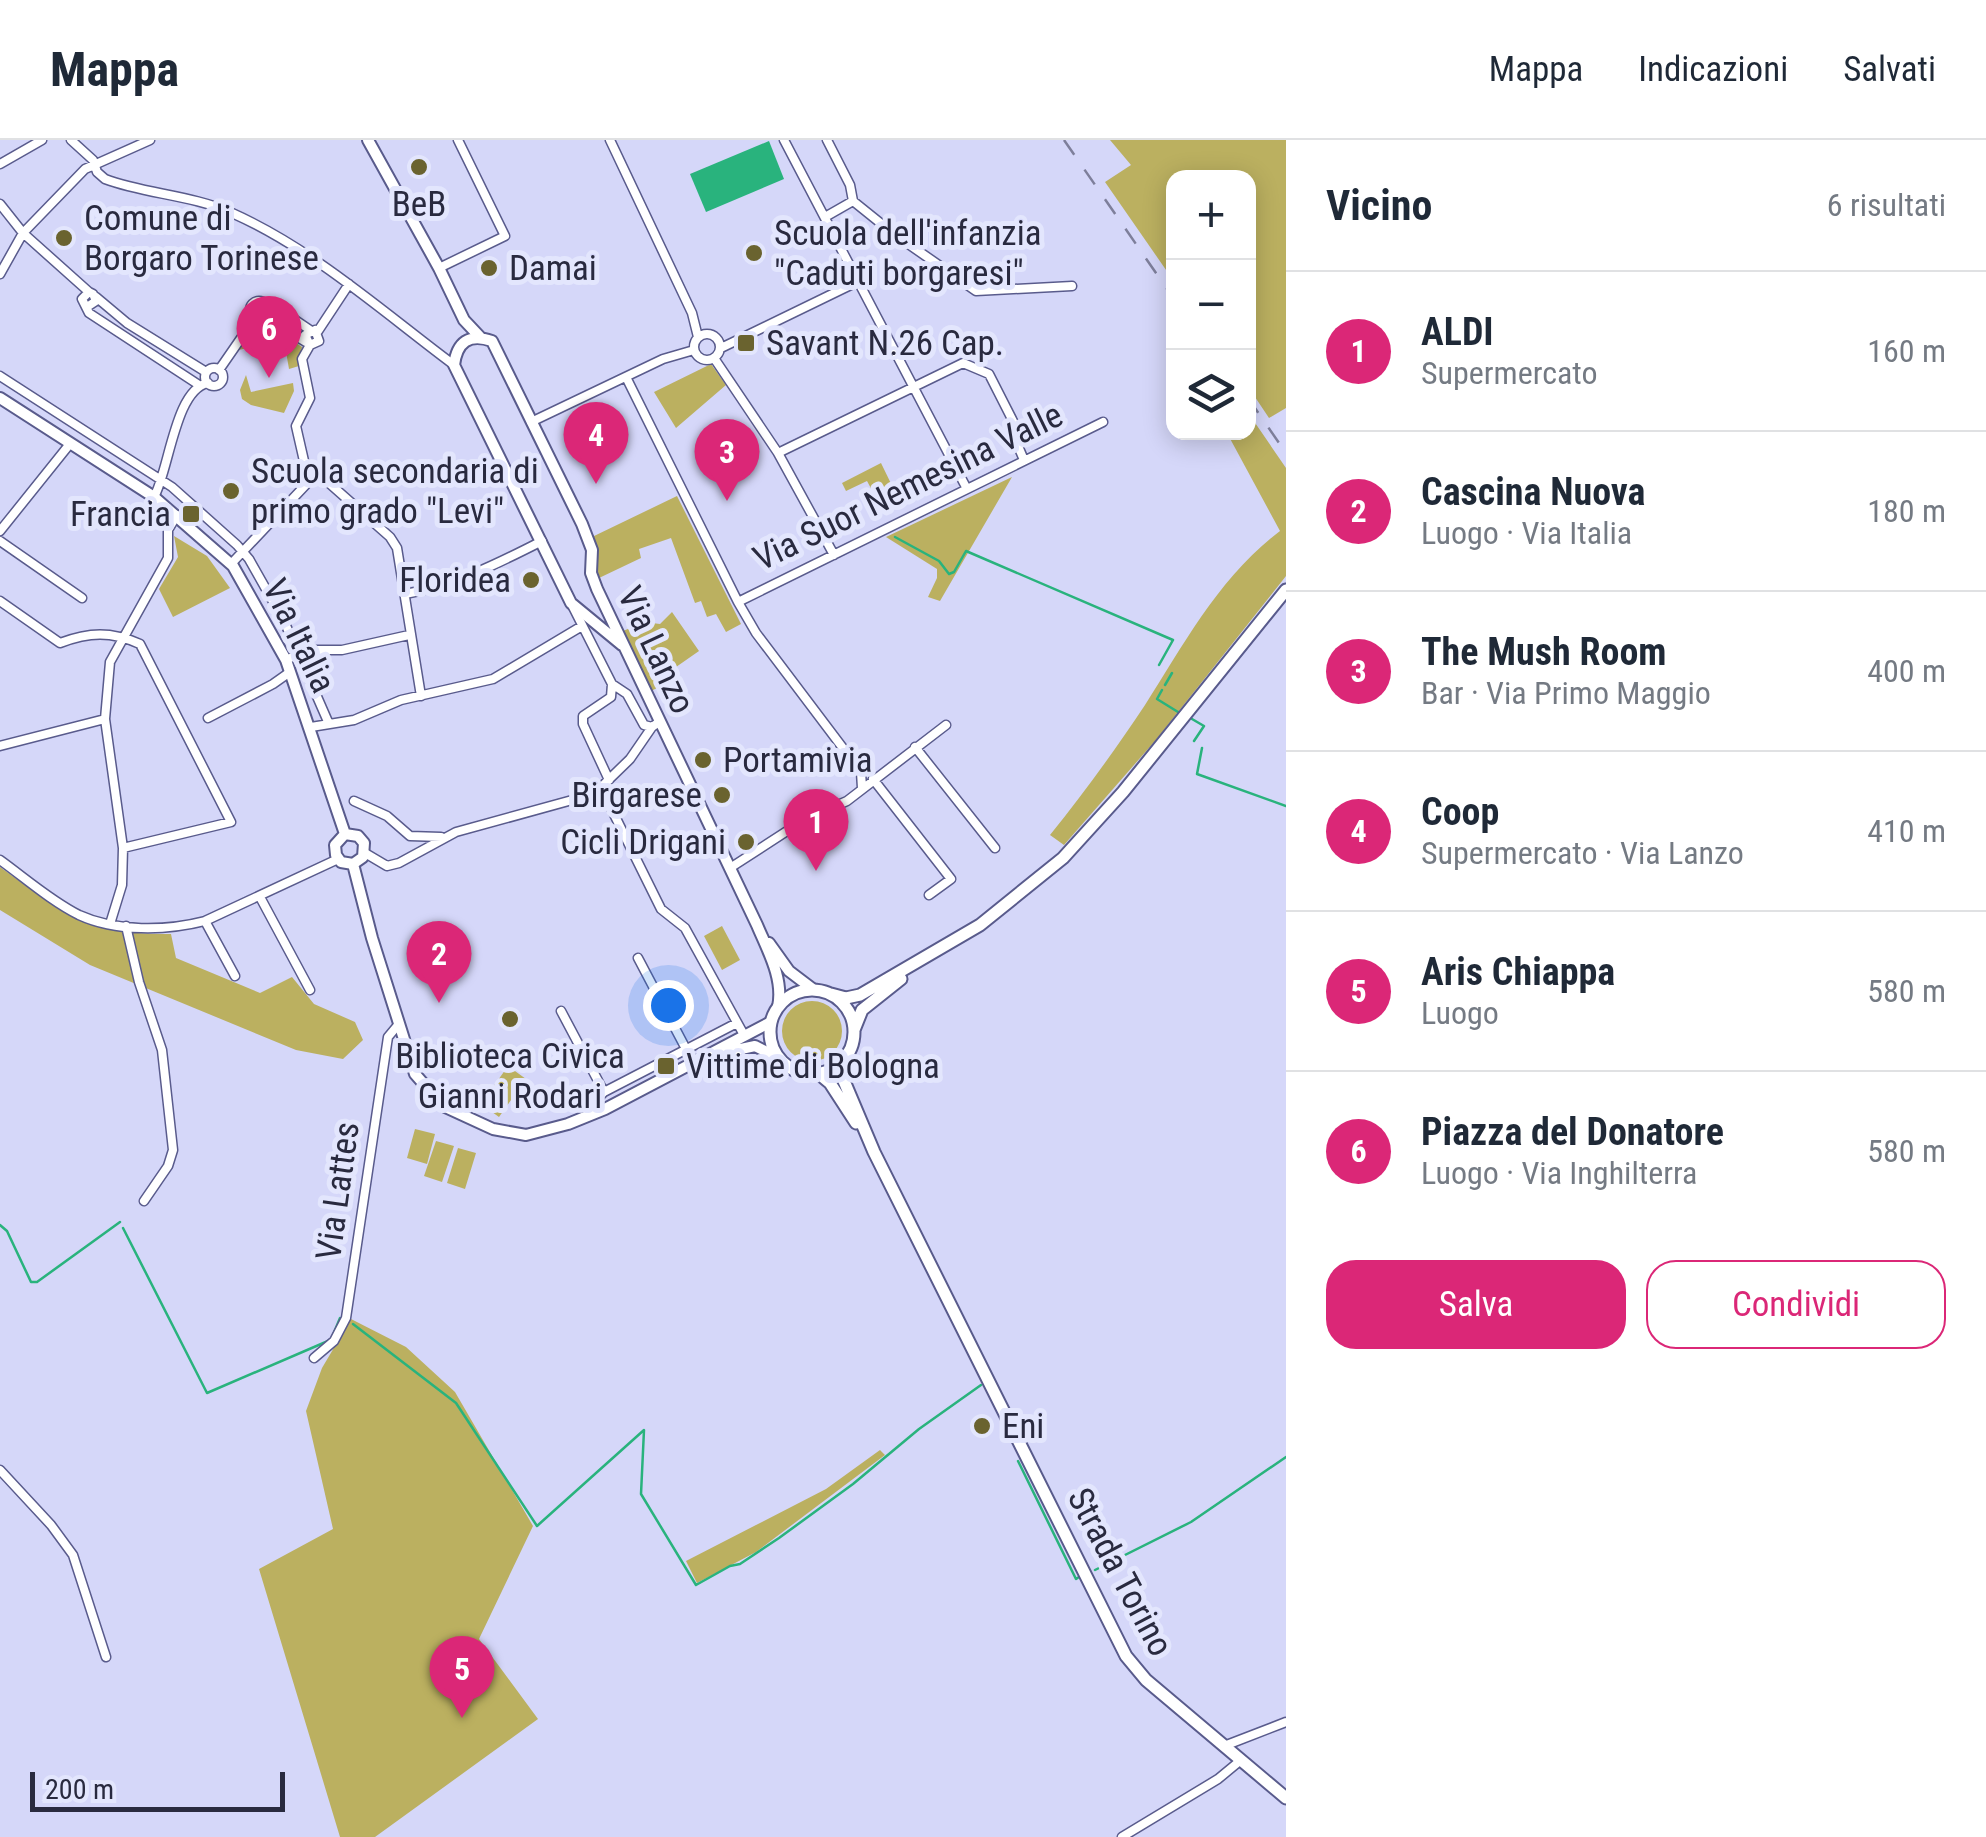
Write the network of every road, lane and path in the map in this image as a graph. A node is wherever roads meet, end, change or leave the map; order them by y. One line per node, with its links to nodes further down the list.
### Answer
1 (42, 140): 9 (street)
2 (71, 140): 10 (street)
3 (150, 140): 10 (street)
4 (368, 140): 15 (street)
5 (458, 140): 15 (street)
6 (610, 140): 25 (street)
7 (784, 140): 13 (street)
8 (827, 140): 11 (street)
9 (0, 164)
10 (95, 164): 14 (street); 18 (street)
11 (853, 200): 13 (street); 19 (street)
12 (0, 204): 14 (street)
13 (825, 217): 17 (street)
14 (24, 234): 16 (street); 20 (street)
15 (440, 268): 23 (street)
16 (0, 274)
17 (859, 280): 29 (street); 38 (street)
18 (349, 284): 24 (street); 32 (street)
19 (1072, 286)
20 (92, 295): 34 (street); 37 (street)
21 (267, 305): 22 (street); 22 (street); 24 (street)
22 (260, 317): 28 (street); 33 (street)
23 (464, 320): 26 (street); 27 (street)
24 (314, 330): 28 (street)
25 (703, 335): 29 (street); 30 (street)
26 (480, 336): 27 (street); 40 (street, Via Lanzo)
27 (462, 342): 32 (street)
28 (308, 343): 45 (street)
29 (721, 348): 31 (street)
30 (694, 350): 31 (street); 36 (street)
31 (714, 358): 43 (street)
32 (454, 365): 54 (street, Via Lanzo)
33 (220, 370): 34 (street); 37 (street)
34 (206, 372): 37 (street)
35 (0, 376): 46 (street, Via Italia)
36 (626, 378): 40 (street); 63 (street)
37 (203, 384): 46 (street)
38 (914, 388): 43 (street); 44 (street); 47 (street)
39 (0, 398): 42 (street, Via Italia)
40 (532, 422): 59 (street, Via Lanzo)
41 (1103, 422): 44 (street, Via Suor Nemesina Valle)
42 (69, 444): 48 (street, Via Italia); 51 (street)
43 (778, 454): 56 (street)
44 (1024, 460): 47 (street, Via Suor Nemesina Valle)
45 (316, 474): 55 (street); 60 (street)
46 (163, 482): 48 (street); 55 (street, Via Italia)
47 (967, 489): 56 (street, Via Suor Nemesina Valle)
48 (154, 497): 50 (street, Via Italia)
49 (0, 508): 51 (street)
50 (177, 515): 57 (street, Via Italia); 67 (street)
51 (11, 516): 52 (street)
52 (0, 531)
53 (0, 541): 61 (street)
54 (542, 541): 60 (street); 64 (street, Via Lanzo)
55 (244, 553): 57 (street); 69 (street, Via Italia)
56 (834, 555): 63 (street, Via Suor Nemesina Valle)
57 (231, 564): 70 (street, Via Italia)
58 (1286, 590): 101 (main road)
59 (597, 591): 64 (street); 68 (street, Via Lanzo)
60 (406, 594): 66 (street)
61 (82, 598)
62 (0, 601): 67 (street)
63 (738, 602): 83 (street)
64 (571, 603): 65 (street, Via Lanzo); 68 (street)
65 (582, 626): 71 (street, Via Lanzo); 72 (street)
66 (409, 634): 69 (street); 72 (street)
67 (124, 637): 74 (street); 88 (street)
68 (622, 644): 76 (street, Via Lanzo)
69 (299, 654): 70 (street); 75 (street, Via Italia)
70 (288, 666): 73 (street); 78 (street, Via Italia)
71 (612, 684): 76 (street, Via Lanzo); 82 (street)
72 (421, 696): 75 (street)
73 (208, 718)
74 (105, 719): 79 (street); 88 (street)
75 (329, 724): 78 (street)
76 (656, 724): 82 (street); 94 (street, Via Lanzo)
77 (946, 725): 80 (street)
78 (311, 727): 86 (street, Via Italia)
79 (0, 746)
80 (915, 747): 81 (street); 89 (street)
81 (872, 779): 83 (street); 95 (street)
82 (608, 780): 84 (street)
83 (862, 788): 94 (street)
84 (602, 790): 87 (street); 111 (street)
85 (354, 801): 87 (street)
86 (346, 834): 90 (street); 91 (street)
87 (446, 836): 90 (street)
88 (123, 848): 98 (street)
89 (994, 848)
90 (365, 853): 93 (street)
91 (338, 859): 93 (street); 96 (street)
92 (0, 860): 98 (street)
93 (354, 864): 110 (street)
94 (730, 868): 99 (street, Via Lanzo)
95 (928, 894)
96 (260, 897): 97 (street); 104 (street)
97 (204, 921): 100 (street); 103 (street)
98 (110, 924): 100 (street)
99 (758, 925): 105 (street, Via Lanzo); 107 (street, Via Lanzo)
100 (126, 926): 122 (street)
101 (937, 952): 106 (main road); 112 (main road)
102 (638, 958): 114 (street)
103 (235, 976)
104 (310, 990)
105 (814, 990): 106 (main road); 107 (main road)
106 (831, 994): 112 (main road)
107 (778, 1006): 109 (main road)
108 (561, 1011): 119 (street)
109 (771, 1022): 113 (street); 115 (main road)
110 (398, 1024): 120 (street); 123 (street, Via Lattes)
111 (735, 1024): 113 (street); 114 (street)
112 (854, 1030): 117 (main road)
113 (744, 1035): 116 (street)
114 (686, 1049): 119 (street)
115 (779, 1058): 116 (street); 118 (main road)
116 (697, 1059): 120 (street)
117 (842, 1060): 118 (main road); 121 (main road)
118 (818, 1073): 121 (main road)
119 (604, 1092): 120 (street)
120 (592, 1115)
121 (874, 1152): 127 (main road, Strada Torino)
122 (144, 1201)
123 (314, 1358)
124 (0, 1470): 125 (street)
125 (106, 1657)
126 (1286, 1722): 127 (street)
127 (1224, 1746): 128 (main road, Strada Torino)
128 (1241, 1760): 129 (main road, Strada Torino); 130 (street)
129 (1286, 1798)
130 (1122, 1837)

